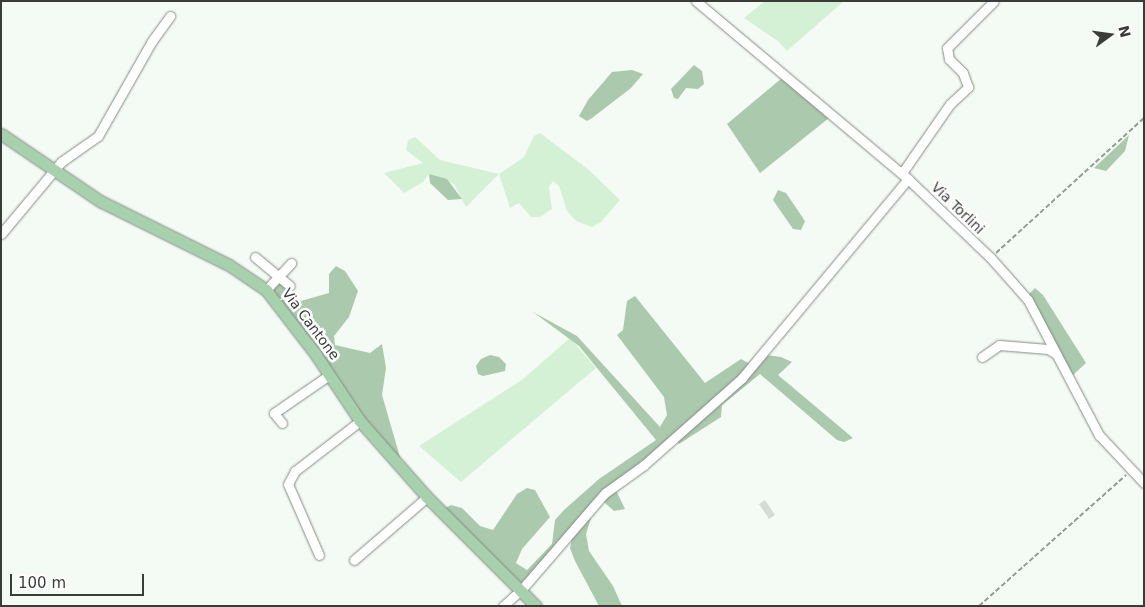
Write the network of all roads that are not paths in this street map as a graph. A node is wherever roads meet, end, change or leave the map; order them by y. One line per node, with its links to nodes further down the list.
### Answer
1 (696, 1): 6 (street, Via Torlini)
2 (994, 1): 6 (street)
3 (170, 16): 5 (street)
4 (1, 134): 5 (main road, Via Cantone)
5 (56, 170): 7 (street); 12 (main road, Via Cantone)
6 (905, 176): 13 (street, Via Torlini); 22 (street)
7 (1, 234)
8 (254, 257): 10 (street)
9 (291, 263): 10 (street)
10 (279, 276): 11 (street); 12 (street)
11 (290, 286)
12 (266, 290): 15 (main road, Via Cantone)
13 (1058, 355): 14 (street); 18 (street, Via Torlini)
14 (982, 357)
15 (330, 375): 16 (main road, Via Cantone); 17 (street)
16 (360, 421): 19 (main road, Via Cantone); 20 (street)
17 (282, 423)
18 (1144, 483)
19 (427, 497): 21 (street); 22 (main road, Via Cantone)
20 (319, 556)
21 (354, 560)
22 (522, 589): 23 (street); 24 (main road, Via Cantone)
23 (503, 606)
24 (536, 606)

